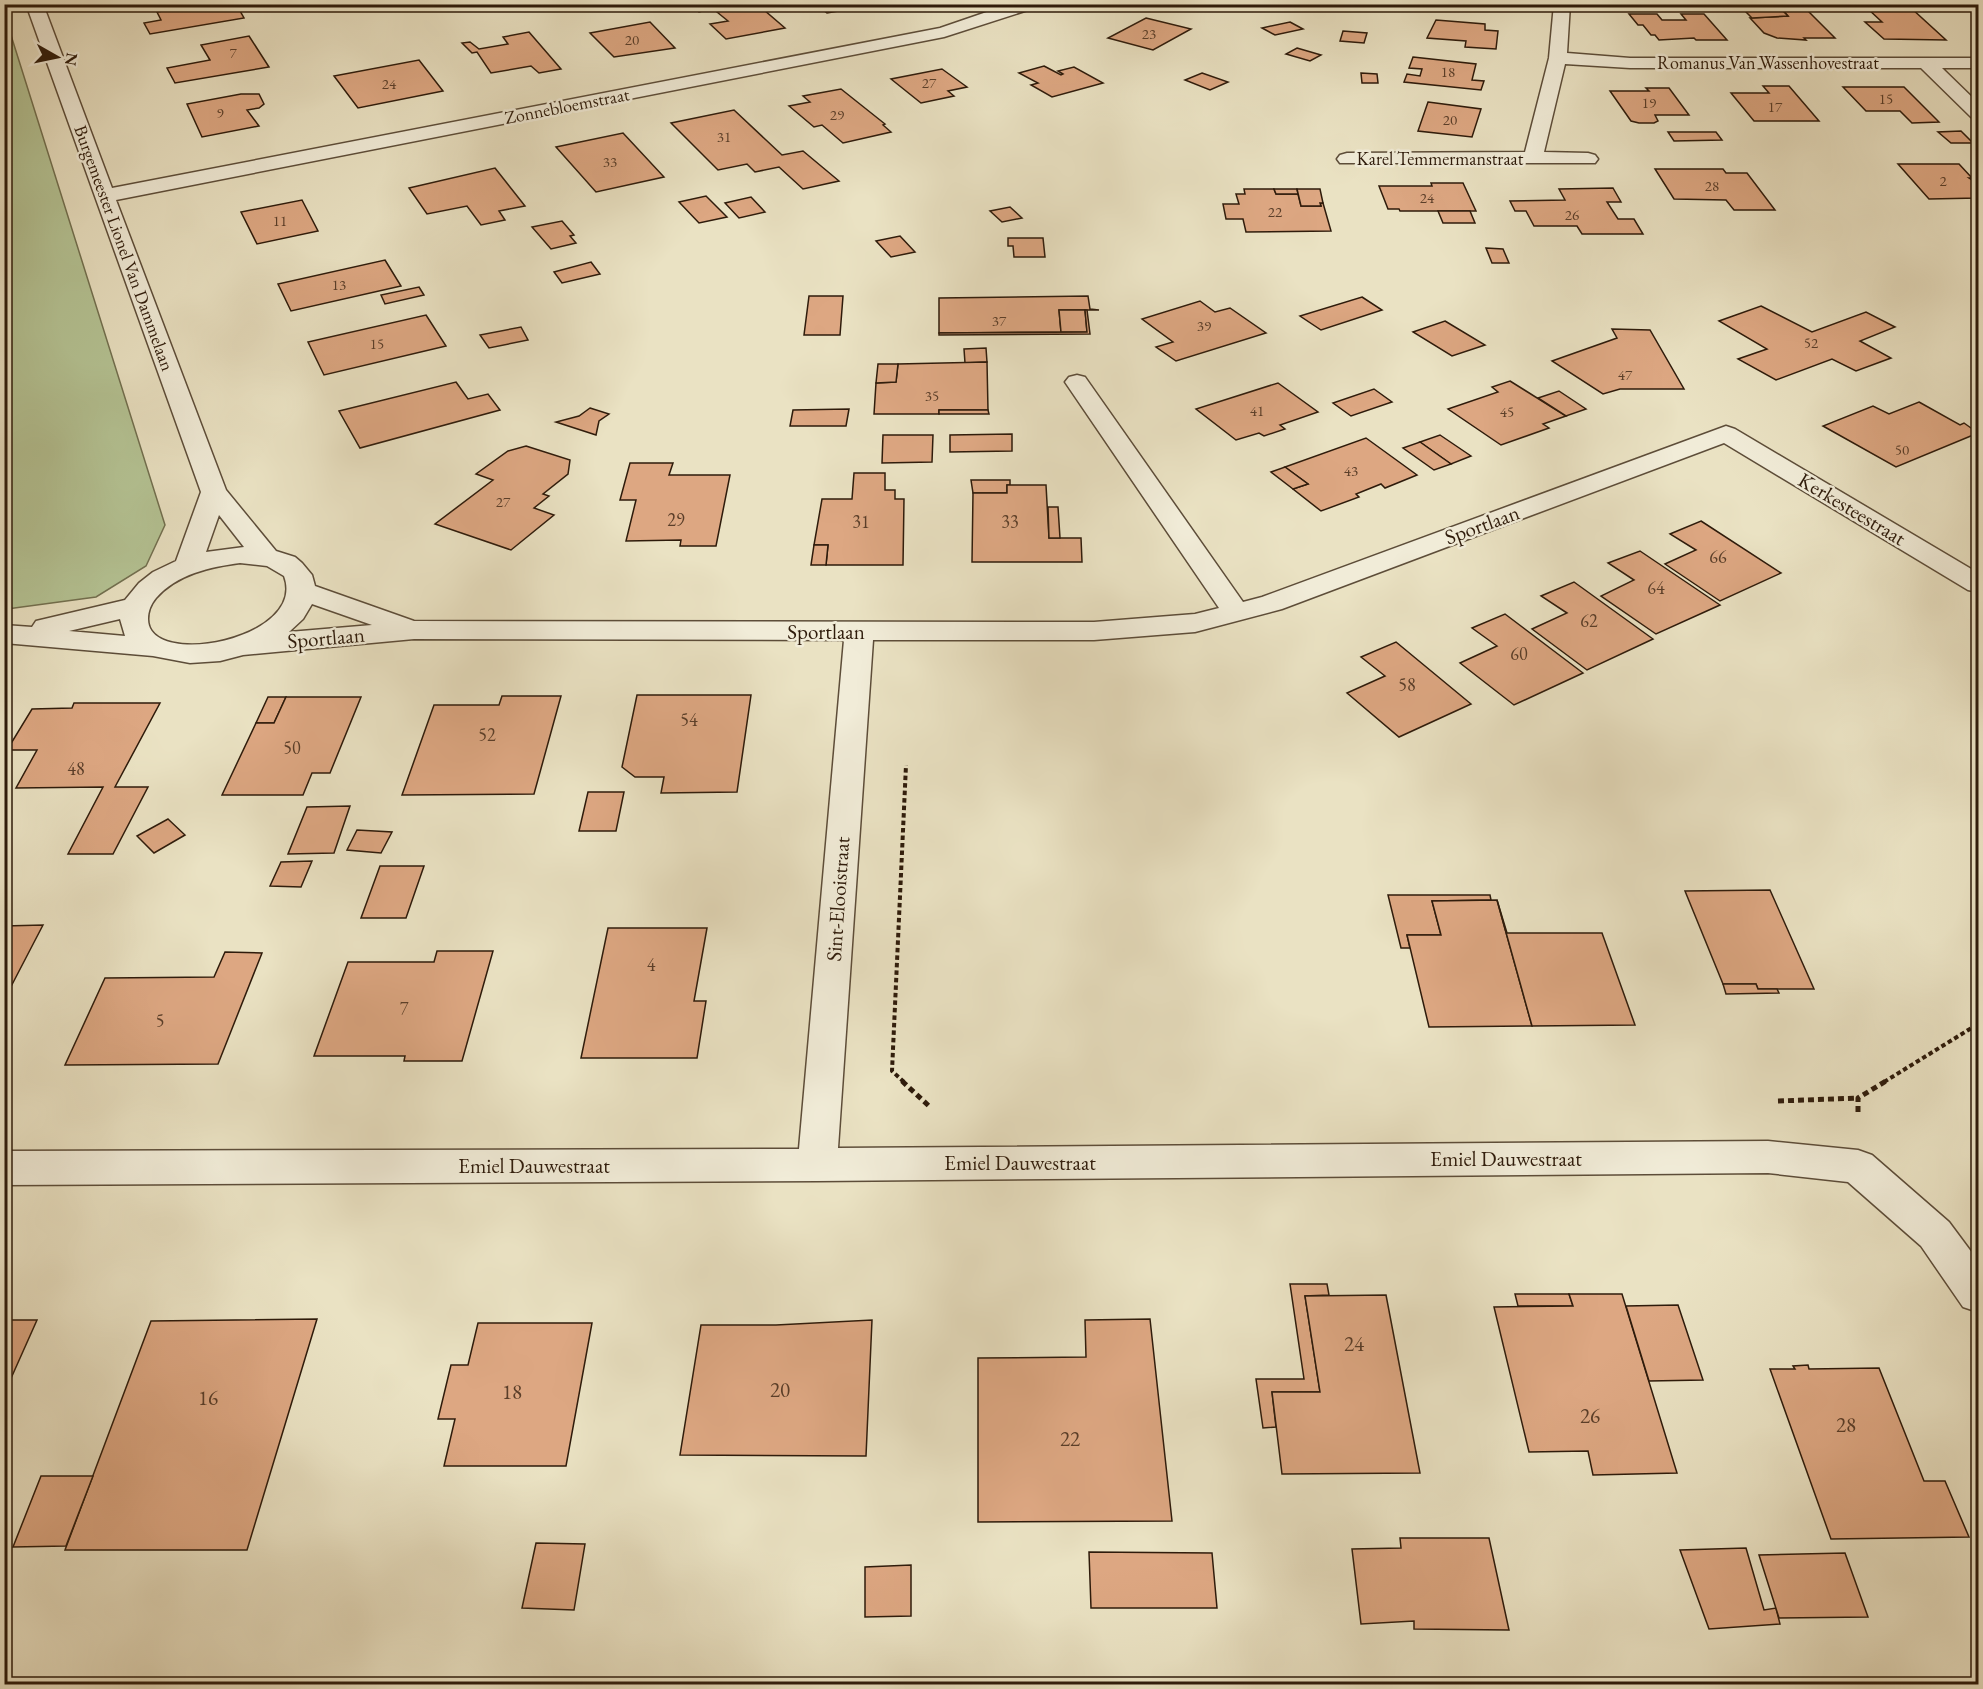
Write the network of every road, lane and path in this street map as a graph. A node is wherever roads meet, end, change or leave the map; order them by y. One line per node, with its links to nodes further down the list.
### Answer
1 (34, 4): 11 (street, Burgemeester Lionel Van Dammelaan)
2 (1028, 4): 11 (street, Zonnebloemstraat)
3 (1562, 4): 4 (street, Karel Temmermanstraat)
4 (1558, 58): 5 (street, Romanus Van Wassenhovestraat); 8 (street, Karel Temmermanstraat)
5 (1925, 62): 6 (street, Romanus Van Wassenhovestraat); 7 (street)
6 (1978, 63)
7 (1978, 113)
8 (1533, 158): 9 (street, Karel Temmermanstraat); 10 (street, Karel Temmermanstraat)
9 (1347, 159)
10 (1588, 159)
11 (104, 196): 14 (street, Burgemeester Lionel Van Dammelaan)
12 (1077, 382): 20 (street)
13 (1726, 434): 17 (street, Kerkesteestraat); 20 (street, Sportlaan)
14 (214, 492): 15 (street, Burgemeester Lionel Van Dammelaan); 16 (street)
15 (266, 557): 16 (street); 18 (street)
16 (188, 565): 19 (street)
17 (1978, 584)
18 (303, 591): 21 (street, Sportlaan); 24 (street)
19 (134, 607): 23 (street); 25 (street)
20 (1237, 613): 22 (street, Sportlaan)
21 (414, 630): 22 (street, Sportlaan); 24 (street, Sportlaan)
22 (859, 632): 31 (street, Sint-Elooistraat)
23 (11, 634): 25 (street)
24 (238, 646): 25 (street)
25 (153, 647)
26 (906, 763): 30 (path)
27 (1978, 1024): 28 (path)
28 (1858, 1098): 29 (path); 32 (path)
29 (1776, 1101)
30 (940, 1107)
31 (817, 1165): 32 (street, Emiel Dauwestraat); 33 (street, Emiel Dauwestraat)
32 (1858, 1167): 34 (street)
33 (4, 1168)
34 (1978, 1294)

